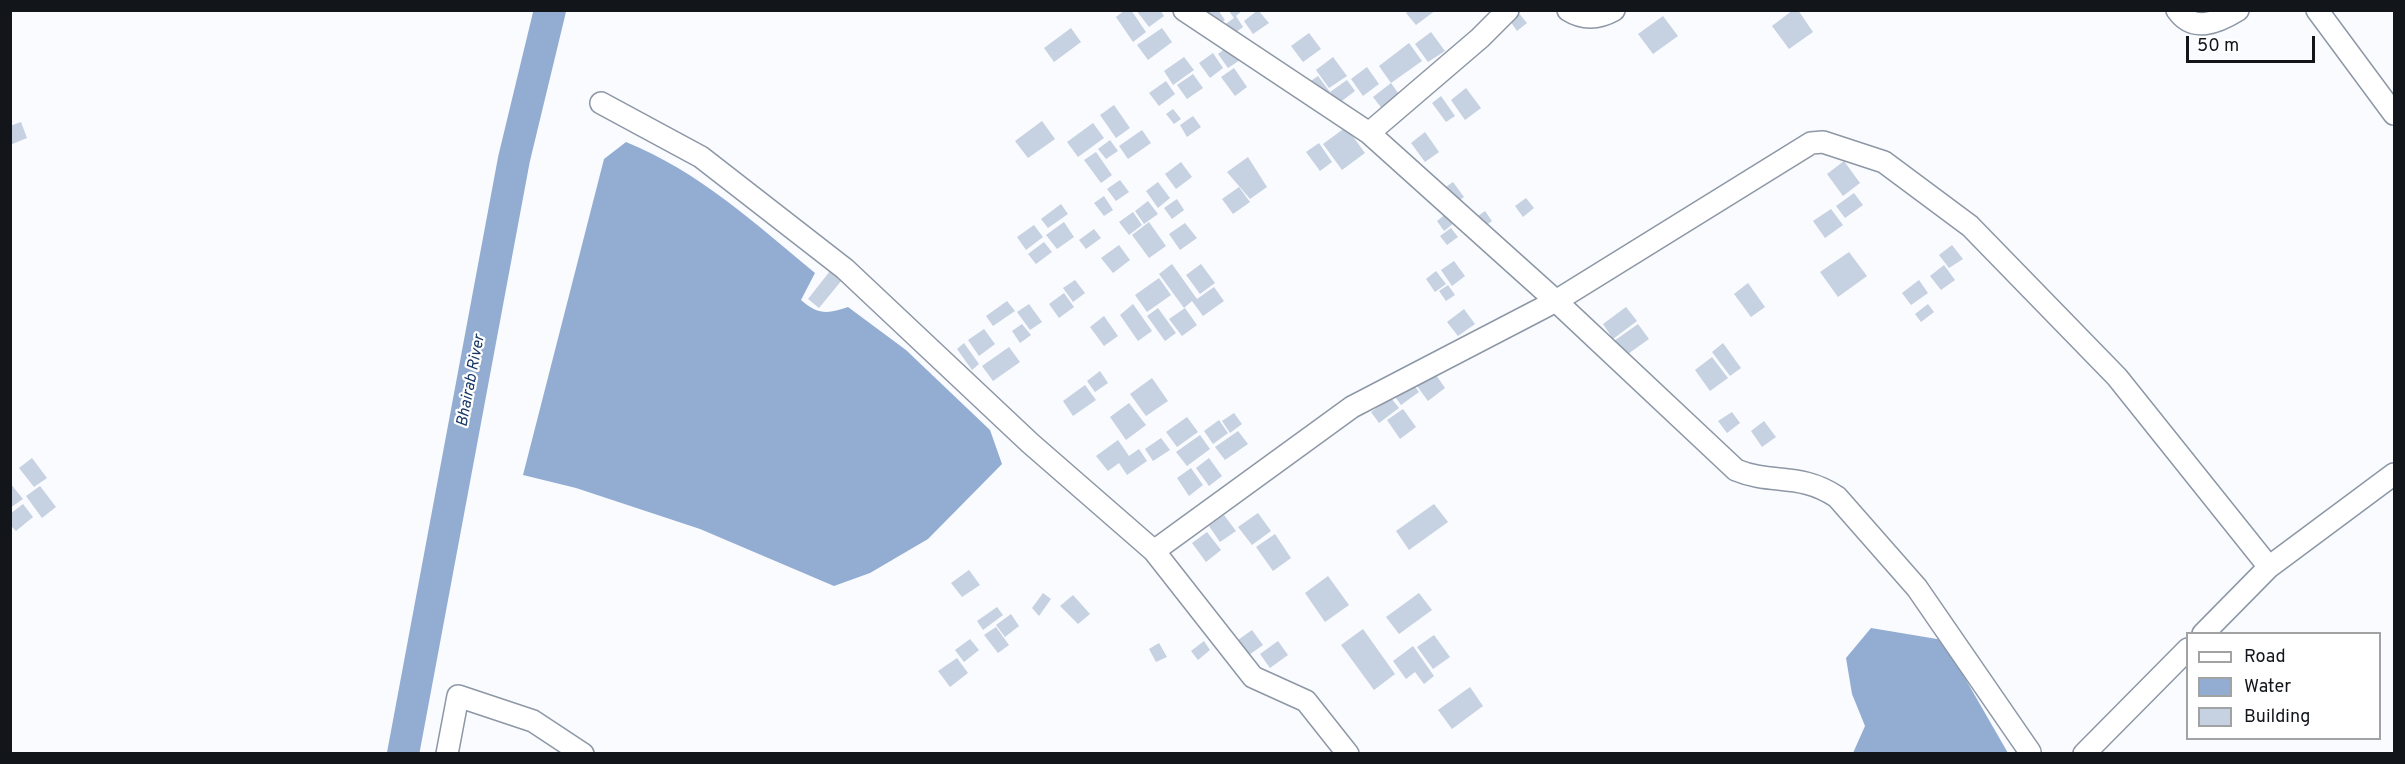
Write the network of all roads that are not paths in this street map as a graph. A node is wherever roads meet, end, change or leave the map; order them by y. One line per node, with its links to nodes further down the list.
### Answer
1 (1184, 10): 10 (street)
2 (1508, 10): 10 (street)
3 (1568, 10): 4 (street)
4 (1614, 10)
5 (2177, 10): 6 (street)
6 (2238, 10)
7 (2317, 10): 9 (street)
8 (601, 103): 13 (street)
9 (2394, 114)
10 (1369, 133): 11 (street)
11 (1556, 301): 13 (street); 14 (street); 17 (street)
12 (2394, 474): 14 (street)
13 (1154, 551): 20 (street)
14 (2269, 567): 15 (street)
15 (2204, 632)
16 (2186, 650): 21 (street)
17 (2030, 752)
18 (447, 753): 19 (street)
19 (583, 753)
20 (1348, 753)
21 (2084, 753)

